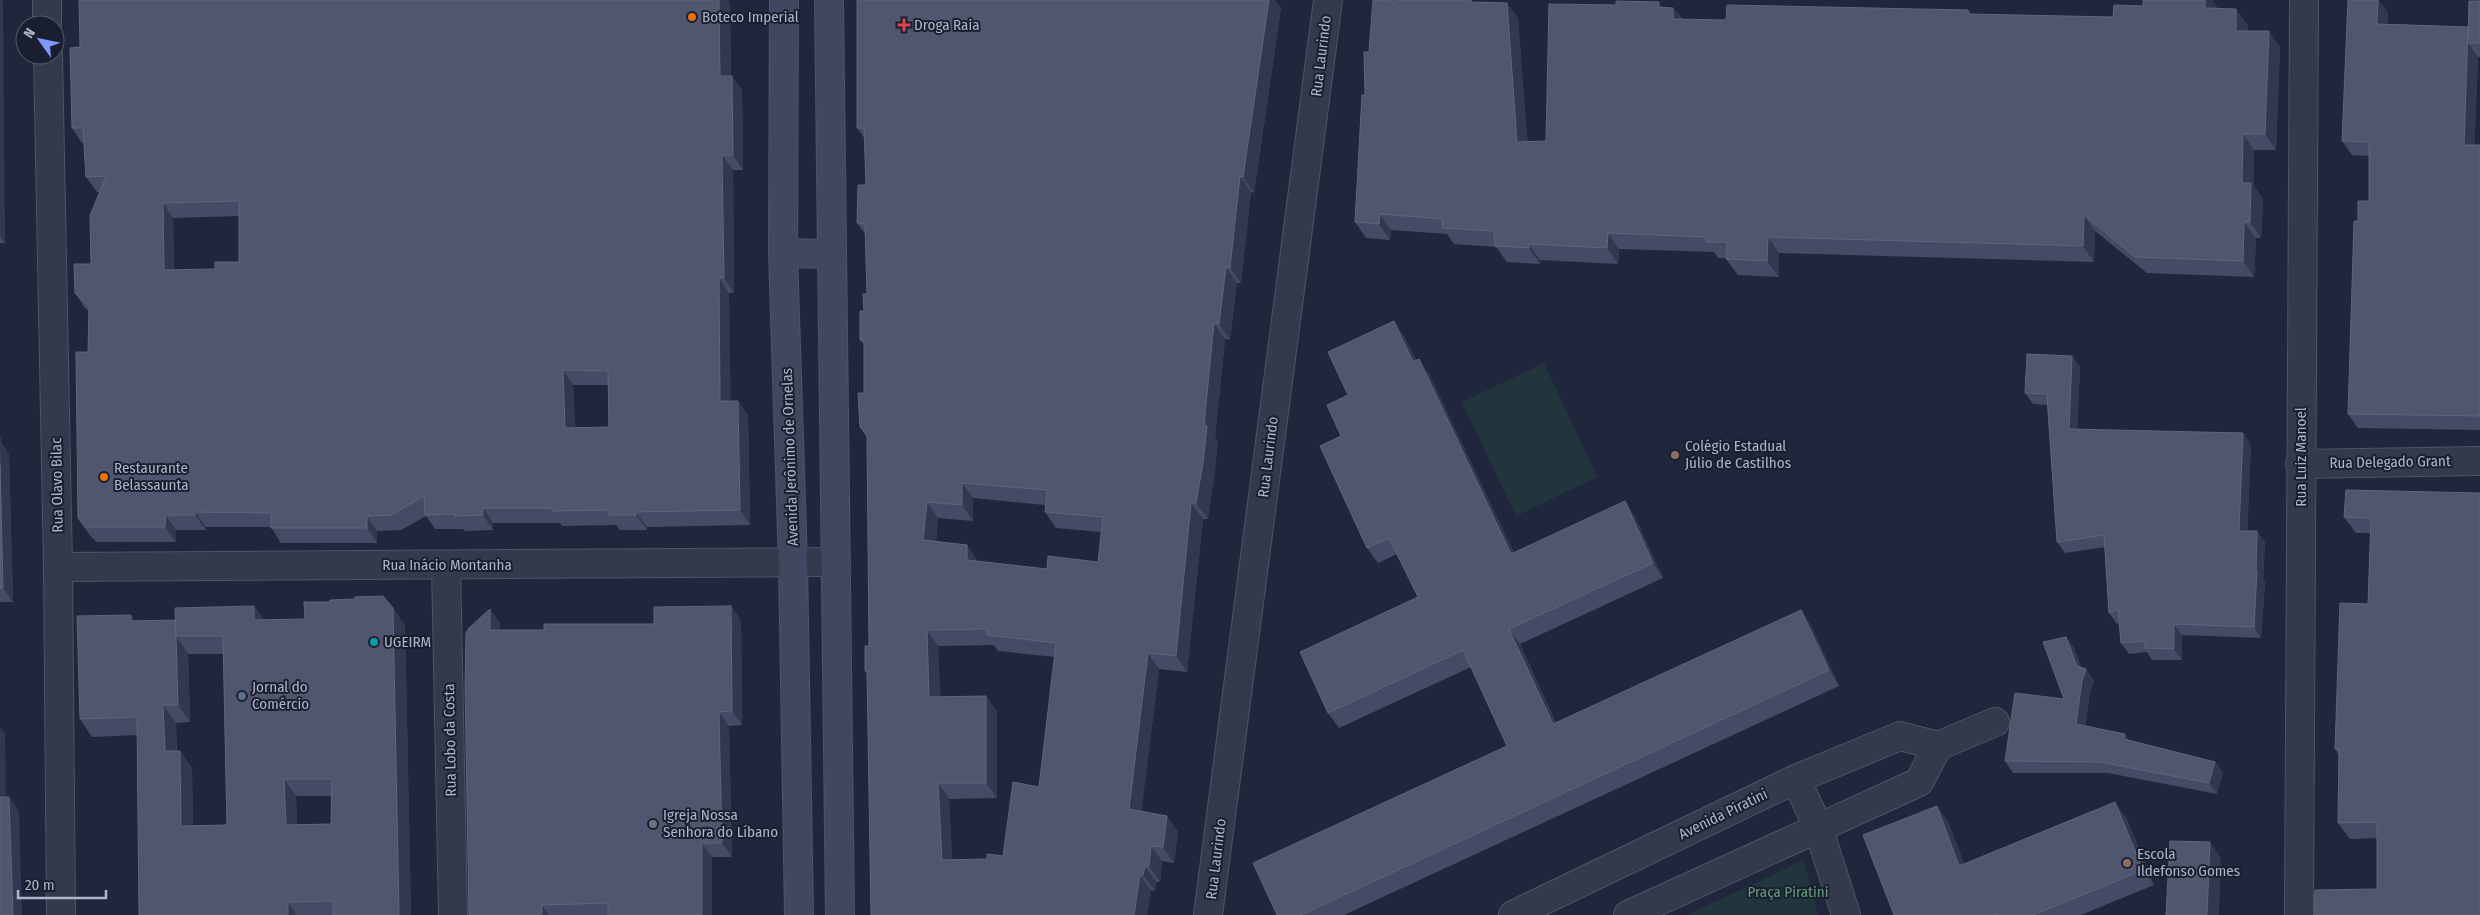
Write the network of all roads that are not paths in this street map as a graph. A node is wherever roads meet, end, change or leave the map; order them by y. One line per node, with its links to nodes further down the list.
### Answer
1 (47, 0): 6 (street)
2 (784, 0): 8 (street, Avenida Jerônimo de Ornelas)
3 (830, 0): 9 (street)
4 (1328, 0): 26 (street, Rua Laurindo)
5 (2304, 0): 11 (street, Rua Luiz Manoel)
6 (47, 15)
7 (48, 65): 15 (street, Rua Olavo Bilac)
8 (783, 253): 9 (street); 13 (street, Avenida Jerônimo de Ornelas)
9 (832, 254): 12 (street)
10 (2480, 461): 11 (street, Rua Delegado Grant)
11 (2300, 464): 30 (street, Rua Luiz Manoel)
12 (836, 562): 13 (street, Rua Inácio Montanha); 20 (street)
13 (793, 564): 14 (street, Rua Inácio Montanha); 21 (street, Avenida Jerônimo de Ornelas)
14 (446, 565): 15 (street, Rua Inácio Montanha); 23 (street, Rua Lobo da Costa)
15 (58, 567): 22 (street, Rua Olavo Bilac)
16 (1995, 722): 17 (street)
17 (1938, 746): 18 (street, Avenida Piratini); 19 (street)
18 (1796, 779): 19 (street); 27 (street, Avenida Piratini)
19 (1818, 827): 28 (street); 29 (street)
20 (840, 860): 21 (street); 25 (street)
21 (798, 862): 24 (street, Avenida Jerônimo de Ornelas)
22 (61, 915)
23 (453, 915)
24 (799, 915)
25 (840, 915)
26 (1208, 915)
27 (1513, 915)
28 (1628, 915)
29 (1846, 915)
30 (2299, 915)

